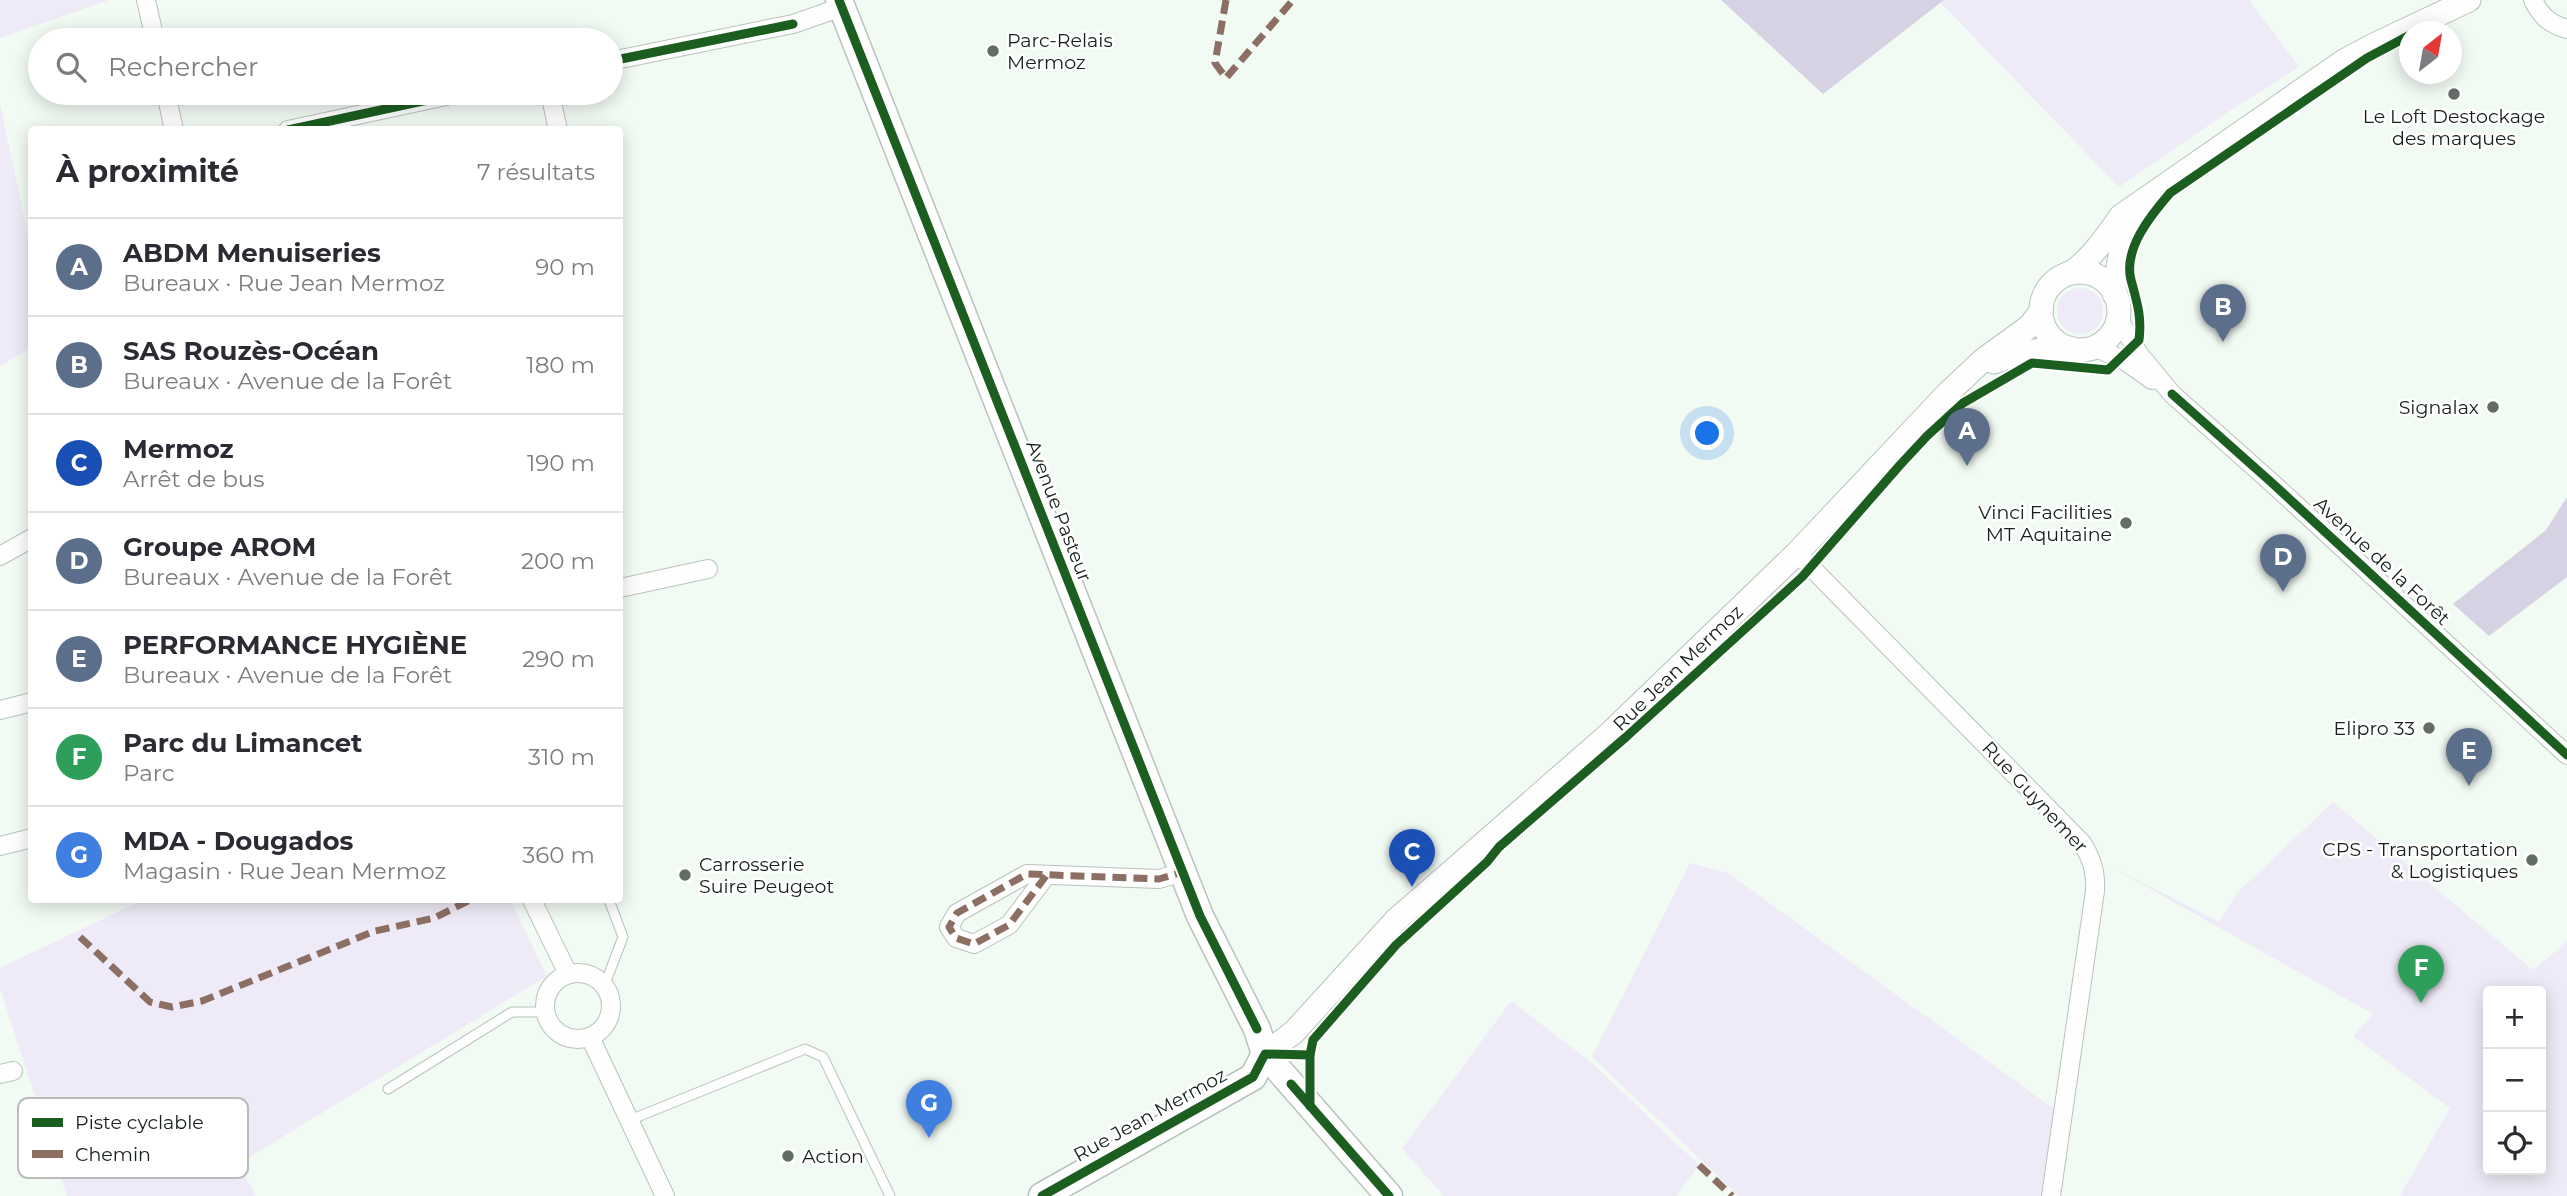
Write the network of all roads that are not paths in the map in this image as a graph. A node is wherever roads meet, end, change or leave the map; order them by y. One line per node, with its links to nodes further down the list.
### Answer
1 (146, 0): 5 (street)
2 (2469, 0): 14 (street)
3 (2533, 0): 6 (street)
4 (840, 3): 7 (street); 33 (main road, Avenue Pasteur)
5 (152, 28)
6 (2563, 29)
7 (623, 59)
8 (169, 105): 11 (street)
9 (404, 105): 12 (street)
10 (553, 105): 13 (street)
11 (173, 126)
12 (307, 126)
13 (557, 126)
14 (2143, 200): 15 (street); 16 (street)
15 (2071, 273): 16 (street); 17 (street)
16 (2114, 294): 18 (street)
17 (2041, 311): 20 (street); 21 (street, Rue Jean Mermoz)
18 (2118, 318): 19 (street); 22 (street, Avenue de la Forêt)
19 (2095, 347): 20 (street); 22 (street, Avenue de la Forêt)
20 (2070, 348): 21 (street, Rue Jean Mermoz)
21 (1969, 373): 24 (street, Rue Jean Mermoz)
22 (2172, 394): 30 (street, Avenue de la Forêt)
23 (28, 540): 25 (street)
24 (1797, 553): 41 (street, Rue Jean Mermoz); 48 (street, Rue Guynemer)
25 (0, 556)
26 (708, 569): 27 (street)
27 (623, 587)
28 (28, 703): 29 (street)
29 (0, 710)
30 (2567, 755)
31 (28, 839): 32 (street)
32 (0, 846)
33 (1183, 872): 34 (street); 41 (main road, Avenue Pasteur)
34 (1046, 876): 34 (street)
35 (533, 903): 37 (street)
36 (610, 903): 38 (lane)
37 (568, 974): 38 (street); 39 (street)
38 (605, 984): 40 (street)
39 (545, 1012): 40 (street); 42 (lane)
40 (590, 1037): 43 (street)
41 (1265, 1054): 46 (main road, Rue Jean Mermoz); 47 (main road)
42 (387, 1089)
43 (630, 1120): 44 (street); 45 (lane)
44 (666, 1196)
45 (890, 1196)
46 (1042, 1196)
47 (1389, 1196)
48 (2051, 1196)

